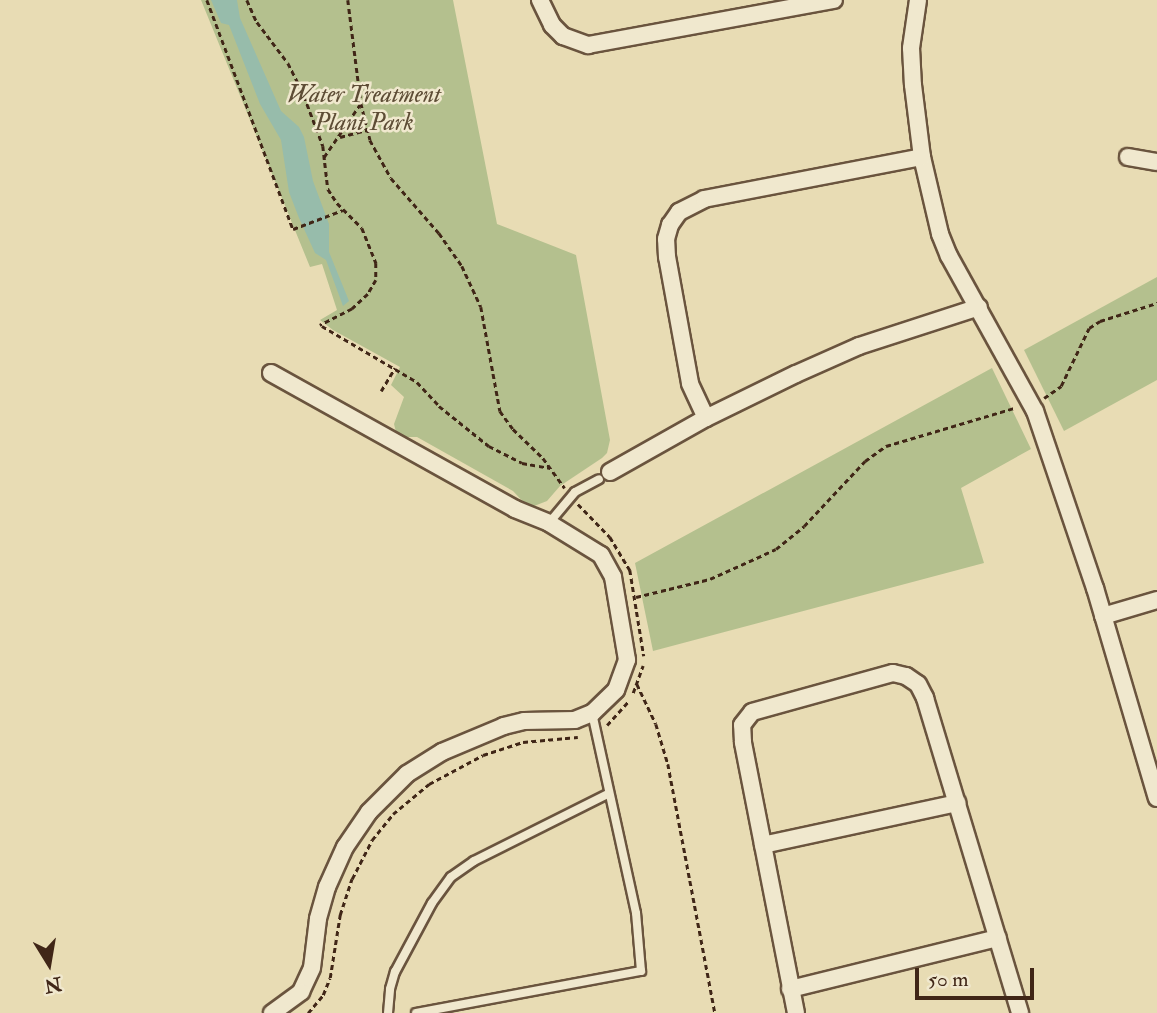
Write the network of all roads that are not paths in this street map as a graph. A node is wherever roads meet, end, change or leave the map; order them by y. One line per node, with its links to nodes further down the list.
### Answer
1 (540, 0): 2 (street)
2 (834, 0)
3 (912, 1): 5 (street)
4 (1128, 157): 6 (street)
5 (922, 158): 7 (street); 9 (street)
6 (1157, 162)
7 (979, 307): 9 (street); 13 (street)
8 (271, 373): 11 (street)
9 (706, 418): 10 (street)
10 (605, 476): 11 (lane)
11 (549, 523): 14 (street)
12 (1157, 600): 13 (street)
13 (1103, 616): 16 (street)
14 (592, 713): 15 (lane); 21 (street)
15 (608, 794): 22 (lane); 23 (lane)
16 (1157, 798)
17 (958, 803): 18 (street); 18 (street); 19 (street)
18 (763, 845): 20 (street)
19 (998, 937): 20 (street); 25 (street)
20 (790, 989): 24 (street)
21 (272, 1013)
22 (388, 1013)
23 (416, 1013)
24 (796, 1013)
25 (1020, 1013)

